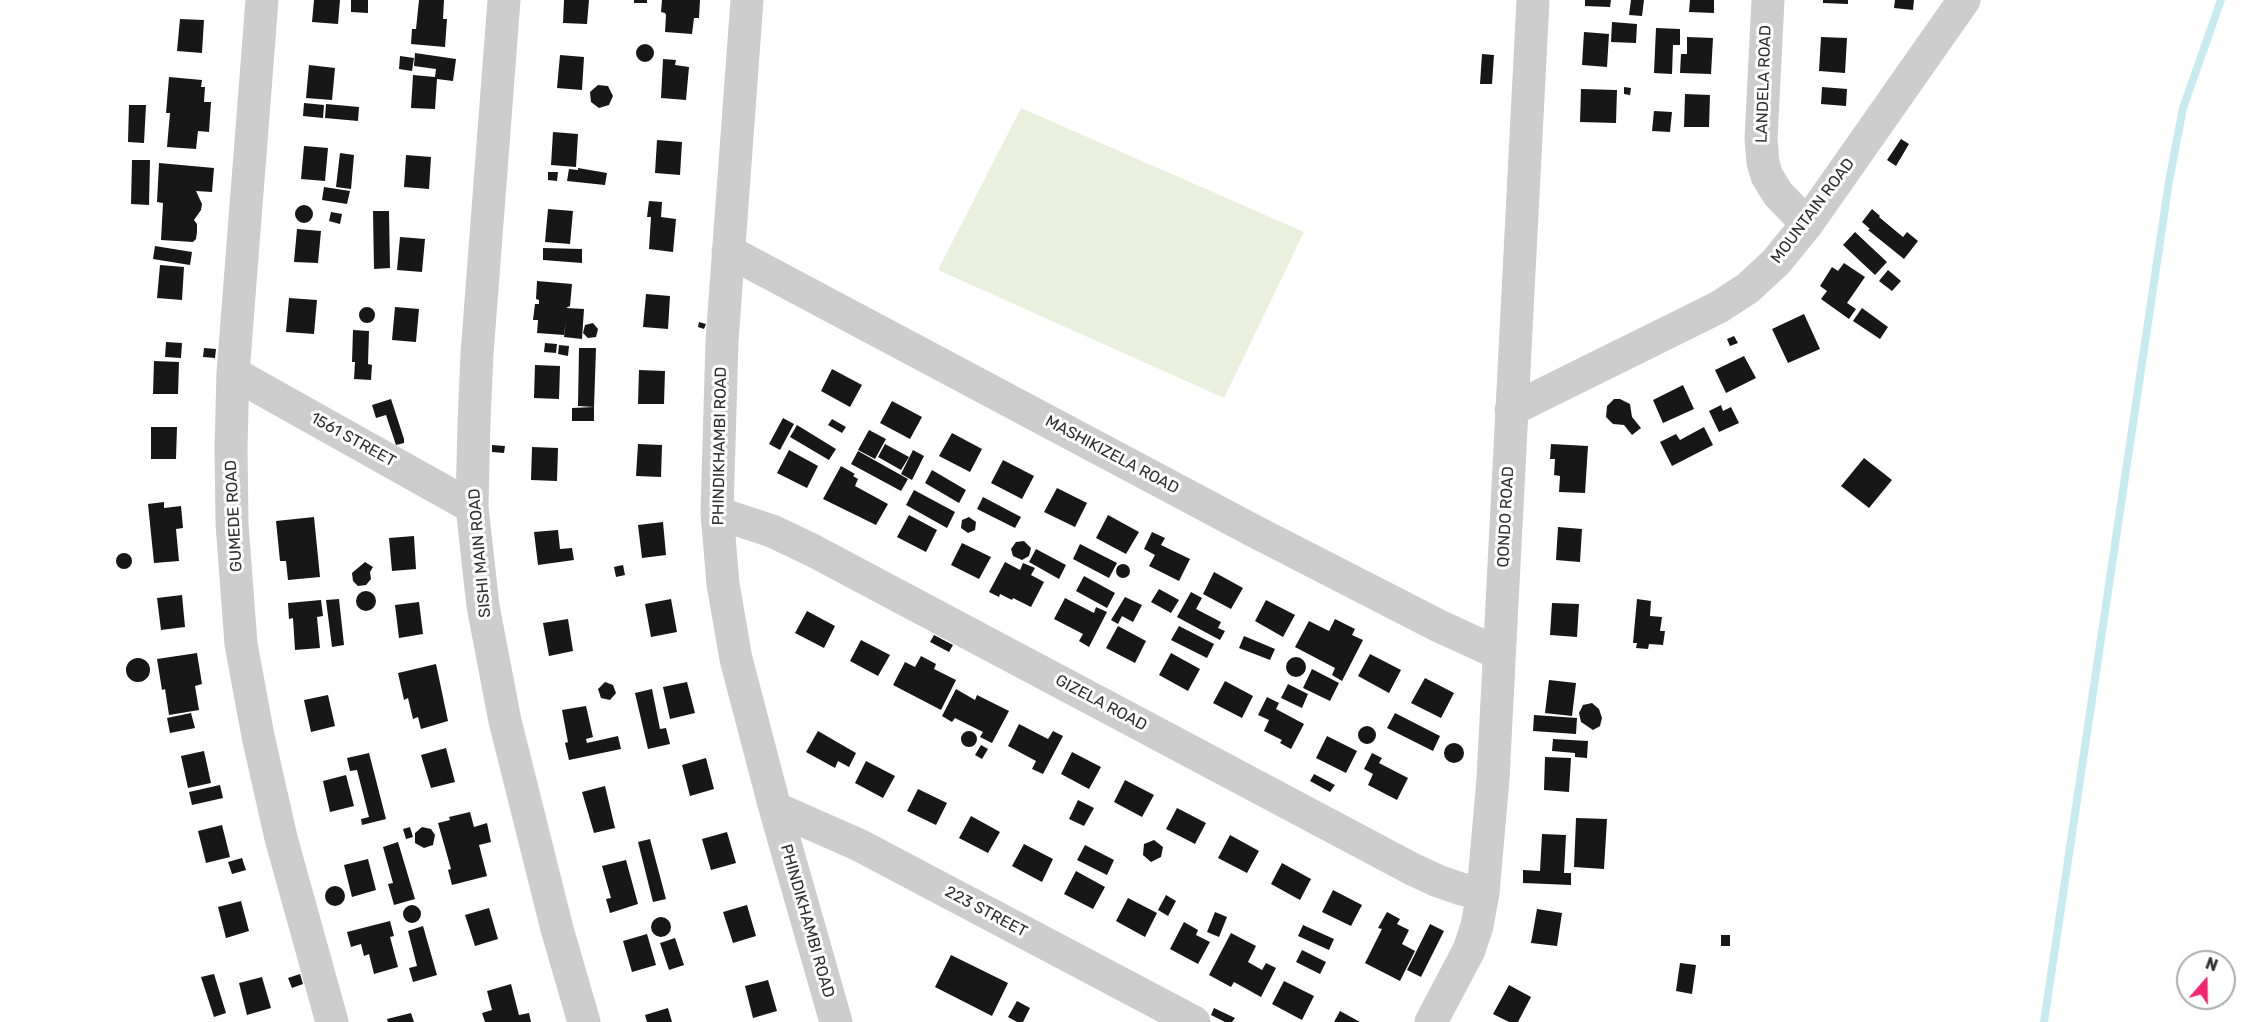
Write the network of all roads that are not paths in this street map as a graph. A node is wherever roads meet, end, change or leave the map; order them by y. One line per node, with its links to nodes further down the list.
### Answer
1 (262, 0): 9 (street, GUMEDE ROAD)
2 (504, 0): 11 (street, SISHI MAIN ROAD)
3 (747, 0): 8 (street, PHINDIKHAMBI ROAD)
4 (1533, 0): 10 (street, QONDO ROAD)
5 (1768, 0): 7 (street, LANDELA ROAD)
6 (1964, 0): 7 (street, MOUNTAIN ROAD)
7 (1807, 224): 10 (street, MOUNTAIN ROAD)
8 (728, 251): 12 (street, PHINDIKHAMBI ROAD); 13 (street, MASHIKIZELA ROAD)
9 (233, 373): 11 (street, 1561 STREET); 16 (street, GUMEDE ROAD)
10 (1511, 410): 13 (street, QONDO ROAD)
11 (472, 507): 17 (street, SISHI MAIN ROAD)
12 (717, 513): 14 (street, PHINDIKHAMBI ROAD); 15 (street, GIZELA ROAD)
13 (1498, 653): 15 (street, QONDO ROAD)
14 (775, 808): 18 (street, PHINDIKHAMBI ROAD); 19 (street, 223 STREET)
15 (1484, 893): 20 (street, QONDO ROAD)
16 (332, 1022)
17 (584, 1022)
18 (836, 1022)
19 (1194, 1022)
20 (1431, 1022)

